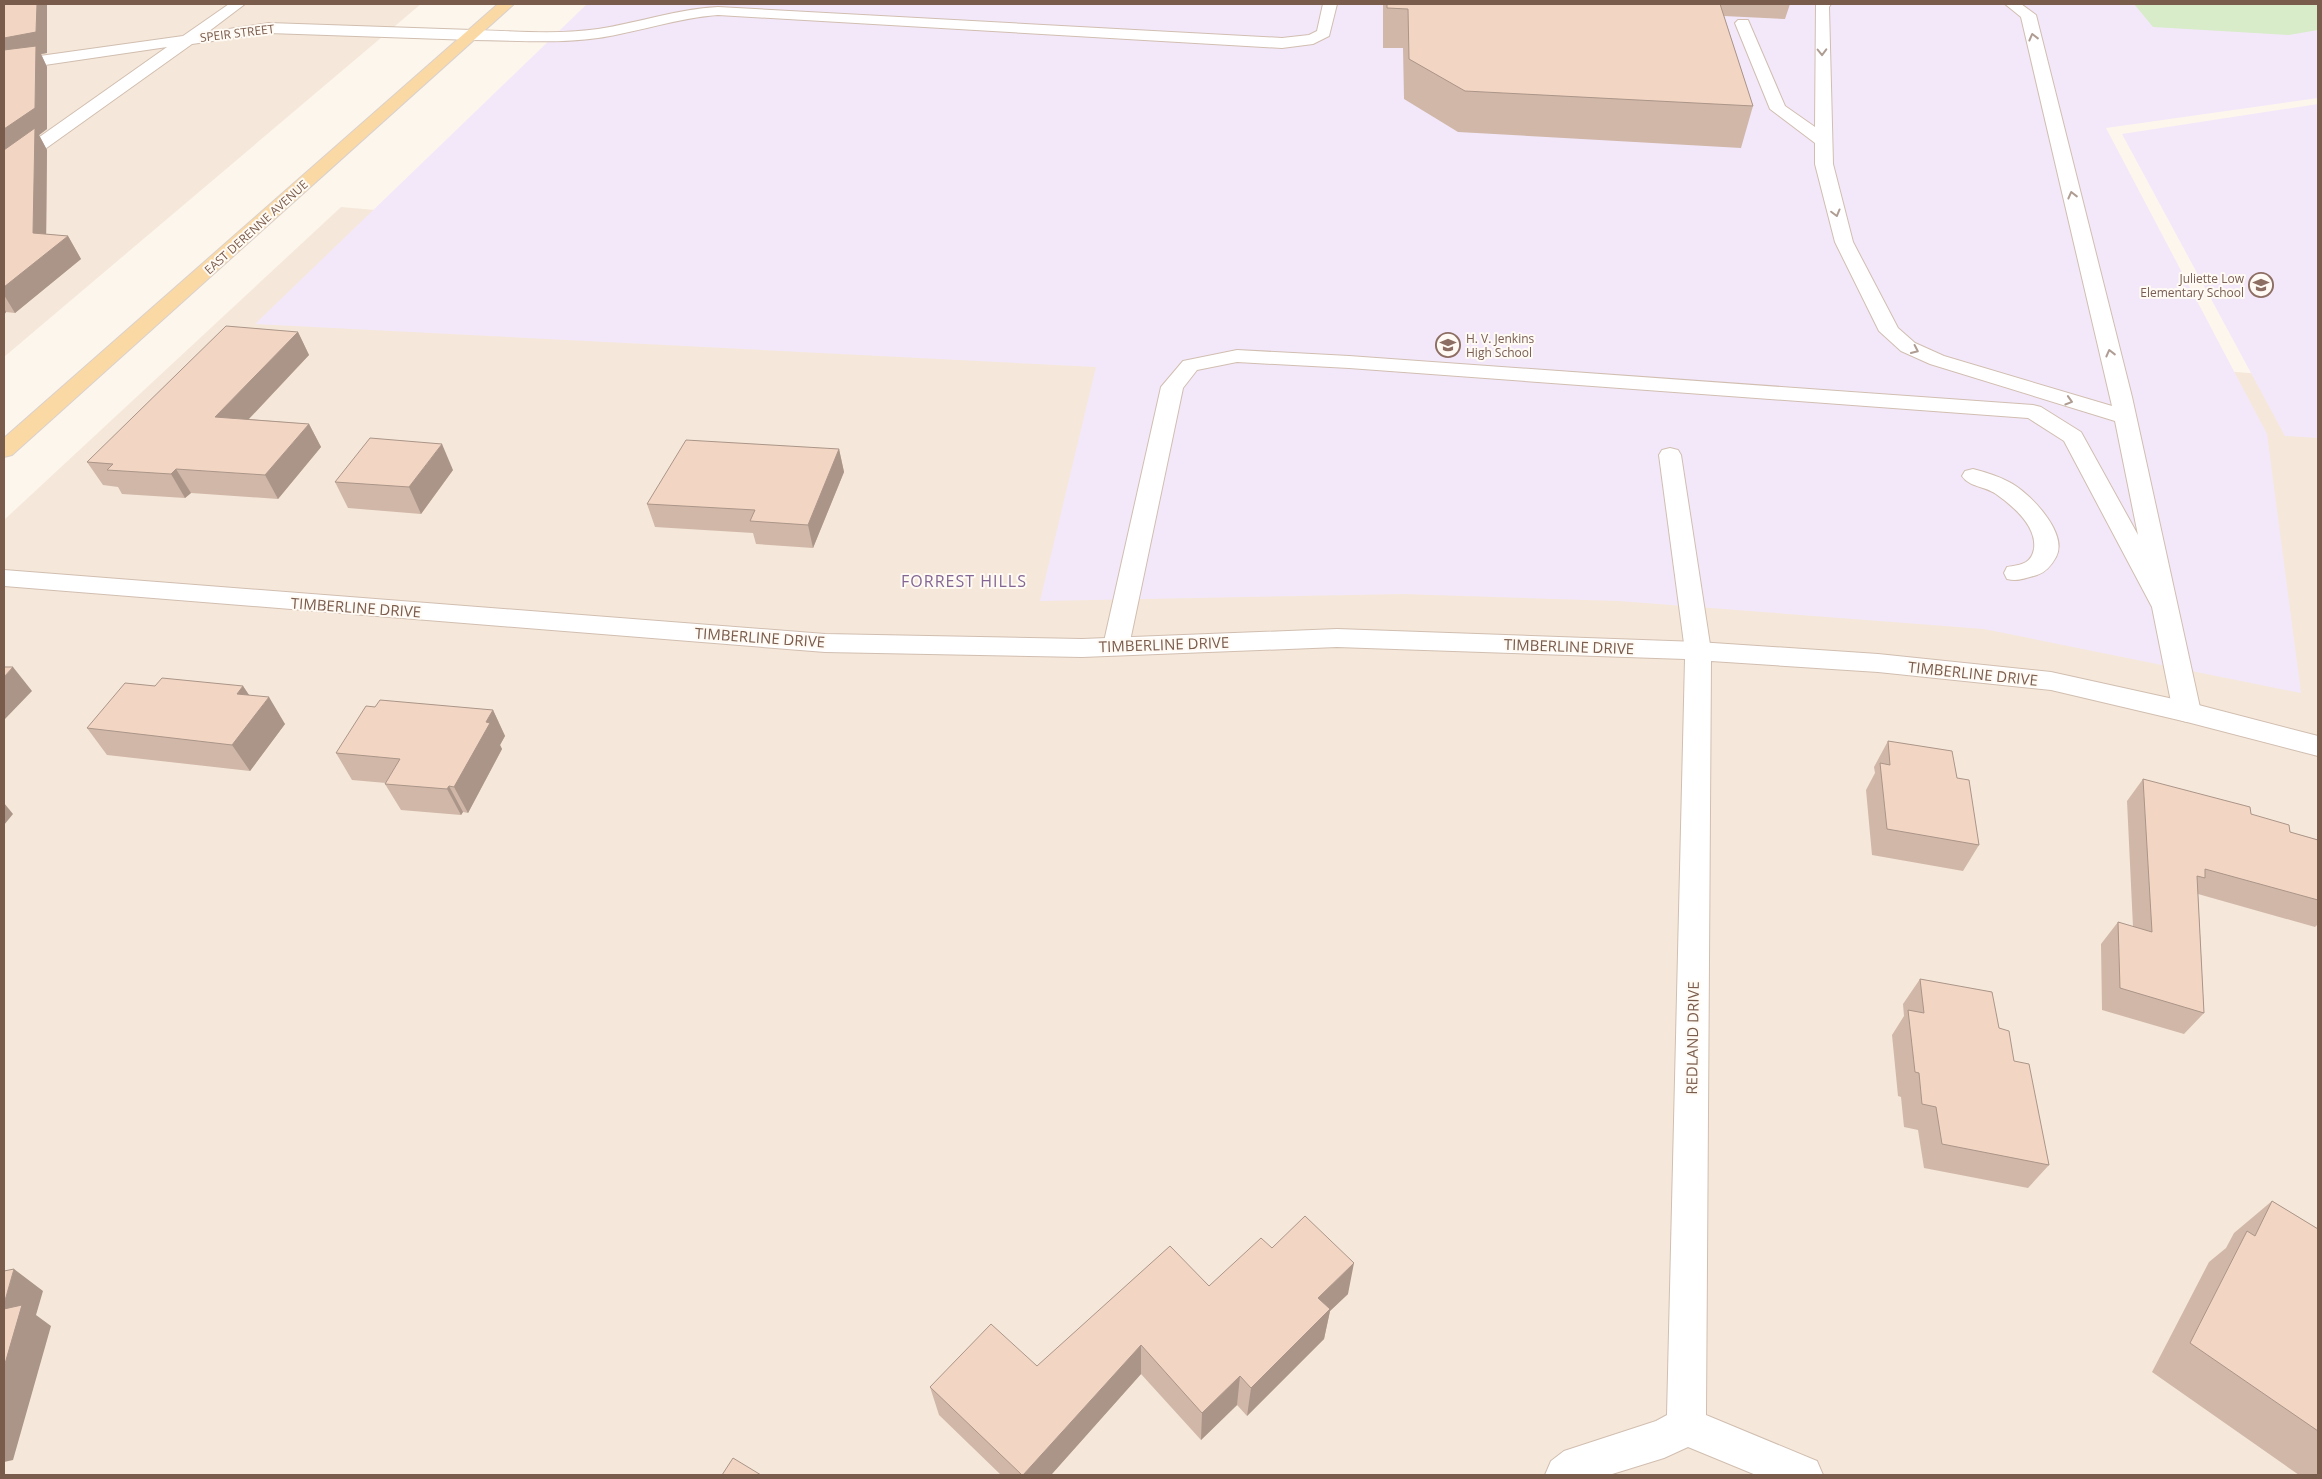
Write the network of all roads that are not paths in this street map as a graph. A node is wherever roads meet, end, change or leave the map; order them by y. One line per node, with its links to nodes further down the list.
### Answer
1 (238, 4): 9 (street)
2 (507, 4): 8 (main road, EAST DERENNE AVENUE)
3 (1330, 4): 6 (street, SPEIR STREET)
4 (1824, 4): 11 (street, one-way to 11)
5 (2012, 4): 13 (street, one-way to 5)
6 (744, 8): 8 (street, SPEIR STREET)
7 (1743, 23): 11 (street)
8 (472, 35): 9 (street, SPEIR STREET); 14 (main road, EAST DERENNE AVENUE)
9 (184, 40): 10 (street, SPEIR STREET); 12 (street)
10 (4, 66)
11 (1824, 141): 13 (street, one-way to 13)
12 (4, 170)
13 (2125, 417): 19 (street)
14 (4, 450)
15 (1670, 455): 21 (street, REDLAND DRIVE)
16 (1974, 476): 17 (street)
17 (2016, 573)
18 (4, 578): 20 (street, TIMBERLINE DRIVE)
19 (2165, 607): 20 (street); 22 (street)
20 (1116, 646): 21 (street, TIMBERLINE DRIVE)
21 (1698, 651): 22 (street, TIMBERLINE DRIVE); 24 (street, REDLAND DRIVE)
22 (2187, 712): 23 (street, TIMBERLINE DRIVE)
23 (2318, 746)
24 (1686, 1426): 25 (street); 26 (street)
25 (1565, 1475)
26 (1804, 1475)

